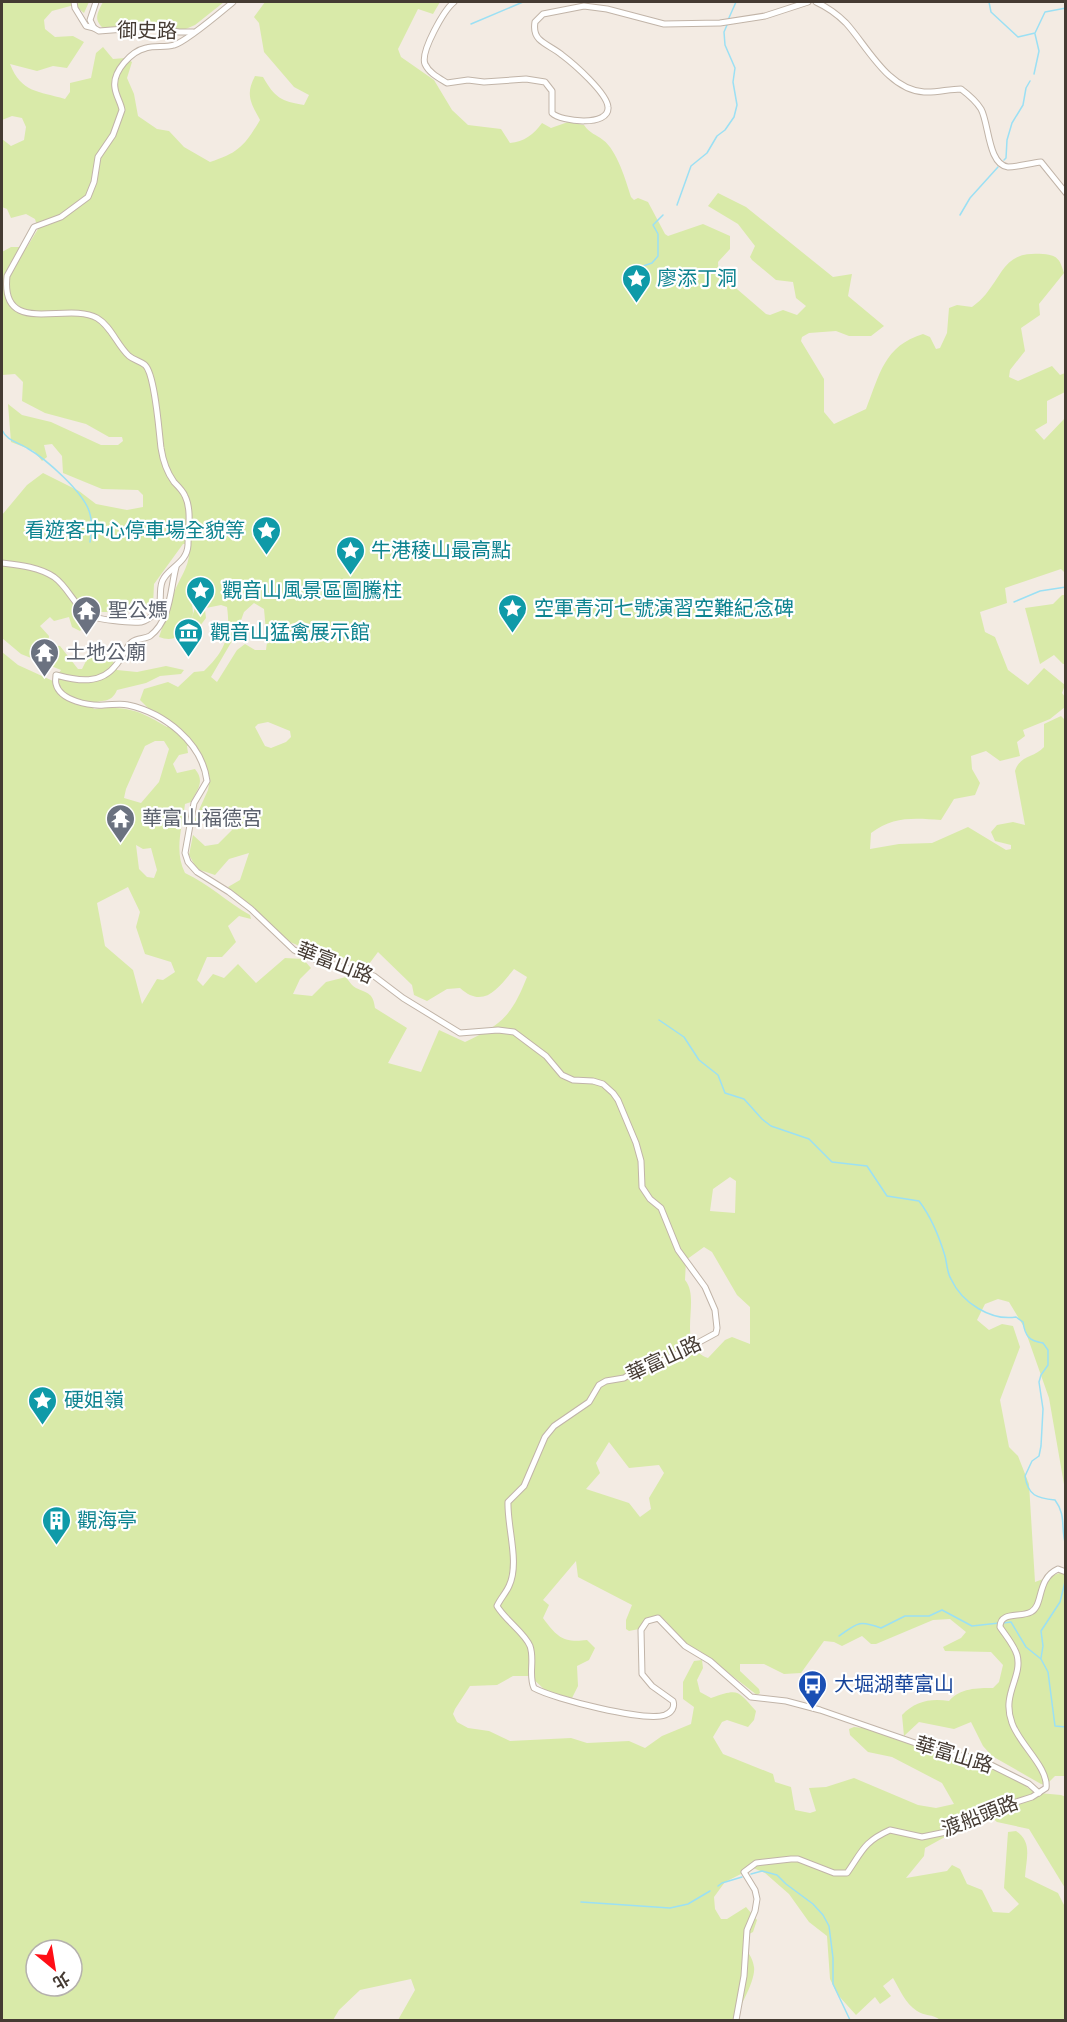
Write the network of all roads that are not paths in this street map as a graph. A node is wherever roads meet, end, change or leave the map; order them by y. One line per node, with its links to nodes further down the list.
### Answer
1 (74, 2): 7 (street)
2 (96, 2): 7 (street, 御史路)
3 (233, 2): 8 (street)
4 (454, 2): 5 (street)
5 (808, 2)
6 (816, 2): 9 (street)
7 (94, 28): 8 (street, 御史路)
8 (193, 32): 11 (street)
9 (1065, 193)
10 (2, 563): 11 (street)
11 (176, 567): 13 (street, 華富山路)
12 (1065, 1572): 13 (street, 渡船頭路)
13 (1039, 1793): 14 (street, 渡船頭路)
14 (736, 2020)

